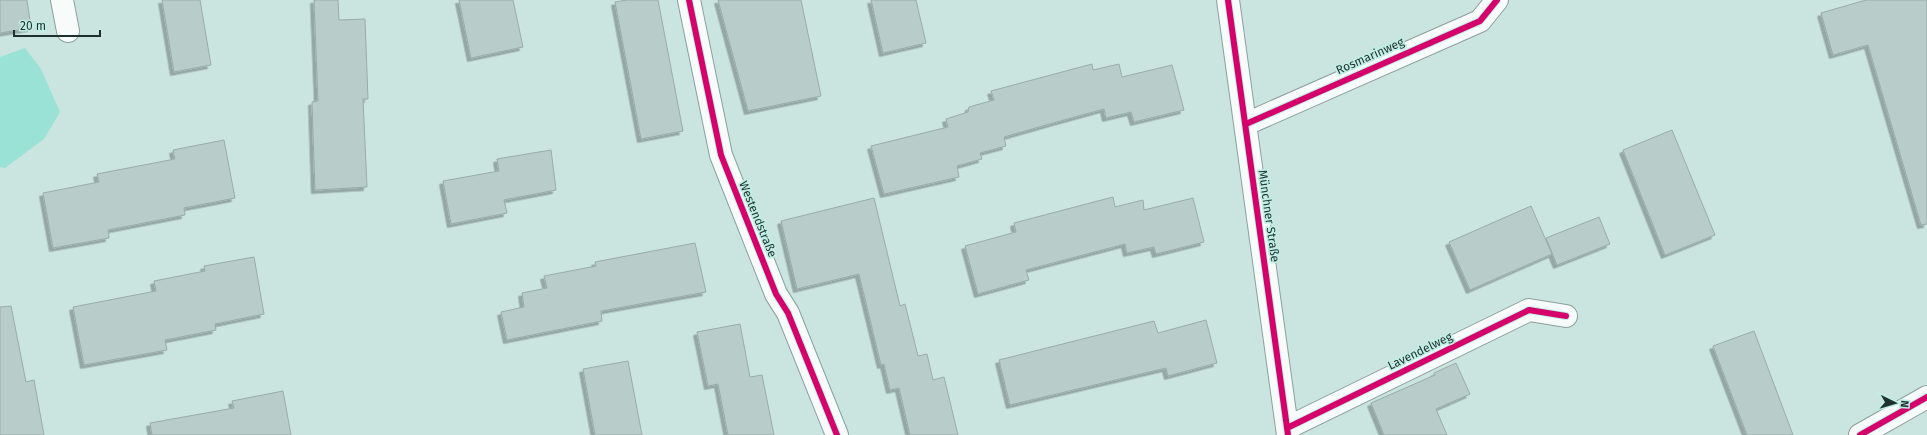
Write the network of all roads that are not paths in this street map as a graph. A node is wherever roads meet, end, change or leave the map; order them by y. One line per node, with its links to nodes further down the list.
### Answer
1 (62, 0): 5 (street)
2 (689, 0): 10 (street, Westendstraße)
3 (1228, 0): 6 (street, Münchner Straße)
4 (1497, 0): 6 (street, Rosmarinweg)
5 (68, 31)
6 (1246, 124): 9 (street, Münchner Straße)
7 (1566, 316): 9 (street, Lavendelweg)
8 (1927, 397): 11 (street)
9 (1288, 431)
10 (837, 435)
11 (1860, 435)

